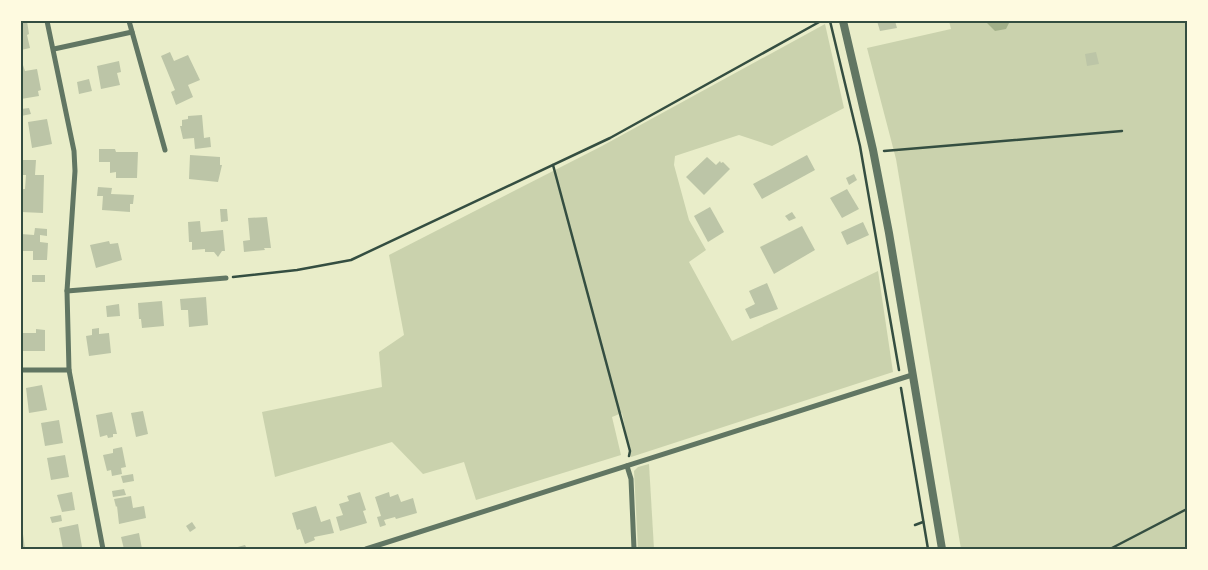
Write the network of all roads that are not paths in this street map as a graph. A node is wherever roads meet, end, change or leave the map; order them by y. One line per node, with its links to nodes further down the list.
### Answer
1 (47, 21): 5 (street)
2 (129, 21): 4 (street)
3 (843, 21): 11 (street)
4 (132, 32): 5 (street); 6 (street)
5 (54, 49): 8 (street)
6 (165, 150)
7 (226, 278): 8 (street)
8 (67, 292): 10 (street)
9 (21, 370): 10 (street)
10 (69, 370): 13 (street)
11 (912, 375): 12 (street); 16 (street)
12 (627, 466): 14 (street); 15 (street)
13 (103, 549)
14 (366, 549)
15 (634, 549)
16 (942, 549)

